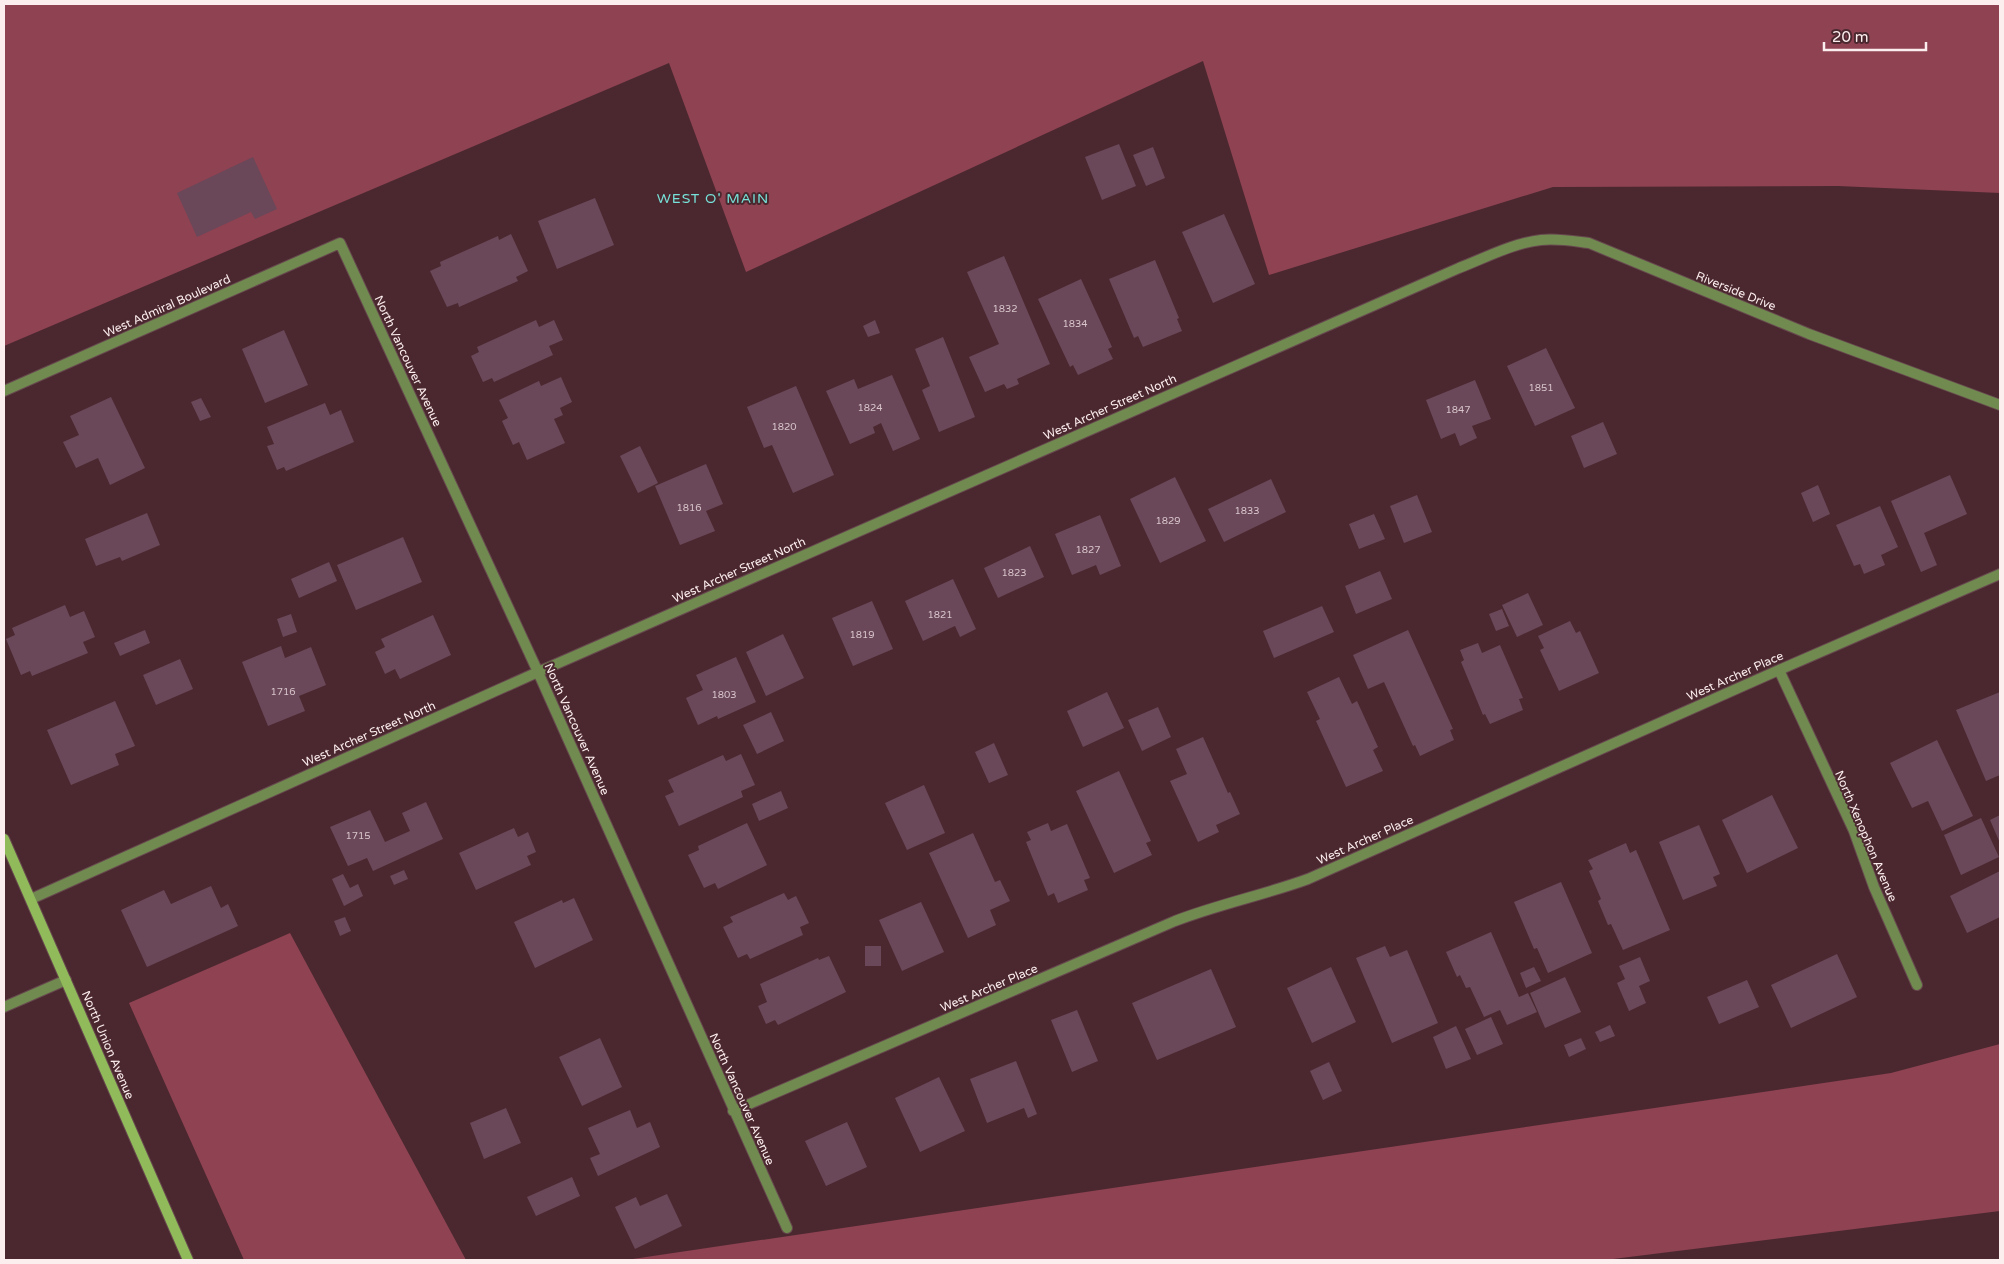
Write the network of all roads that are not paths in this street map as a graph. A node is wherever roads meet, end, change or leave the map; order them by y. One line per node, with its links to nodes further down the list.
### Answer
1 (340, 243): 3 (street, West Admiral Boulevard); 7 (street, North Vancouver Avenue)
2 (1459, 268): 4 (street, Riverside Drive); 7 (street, West Archer Street North)
3 (4, 391)
4 (2000, 405)
5 (2000, 574): 6 (street, West Archer Place)
6 (1779, 670): 11 (street, North Xenophon Avenue); 13 (street, West Archer Place)
7 (538, 672): 9 (street, West Archer Street North); 13 (street, North Vancouver Avenue)
8 (4, 839): 9 (street, North Union Avenue)
9 (31, 899): 10 (street, North Union Avenue)
10 (66, 980): 12 (street); 15 (street, North Union Avenue)
11 (1917, 985)
12 (4, 1007)
13 (733, 1111): 14 (street, North Vancouver Avenue)
14 (787, 1228)
15 (188, 1260)

